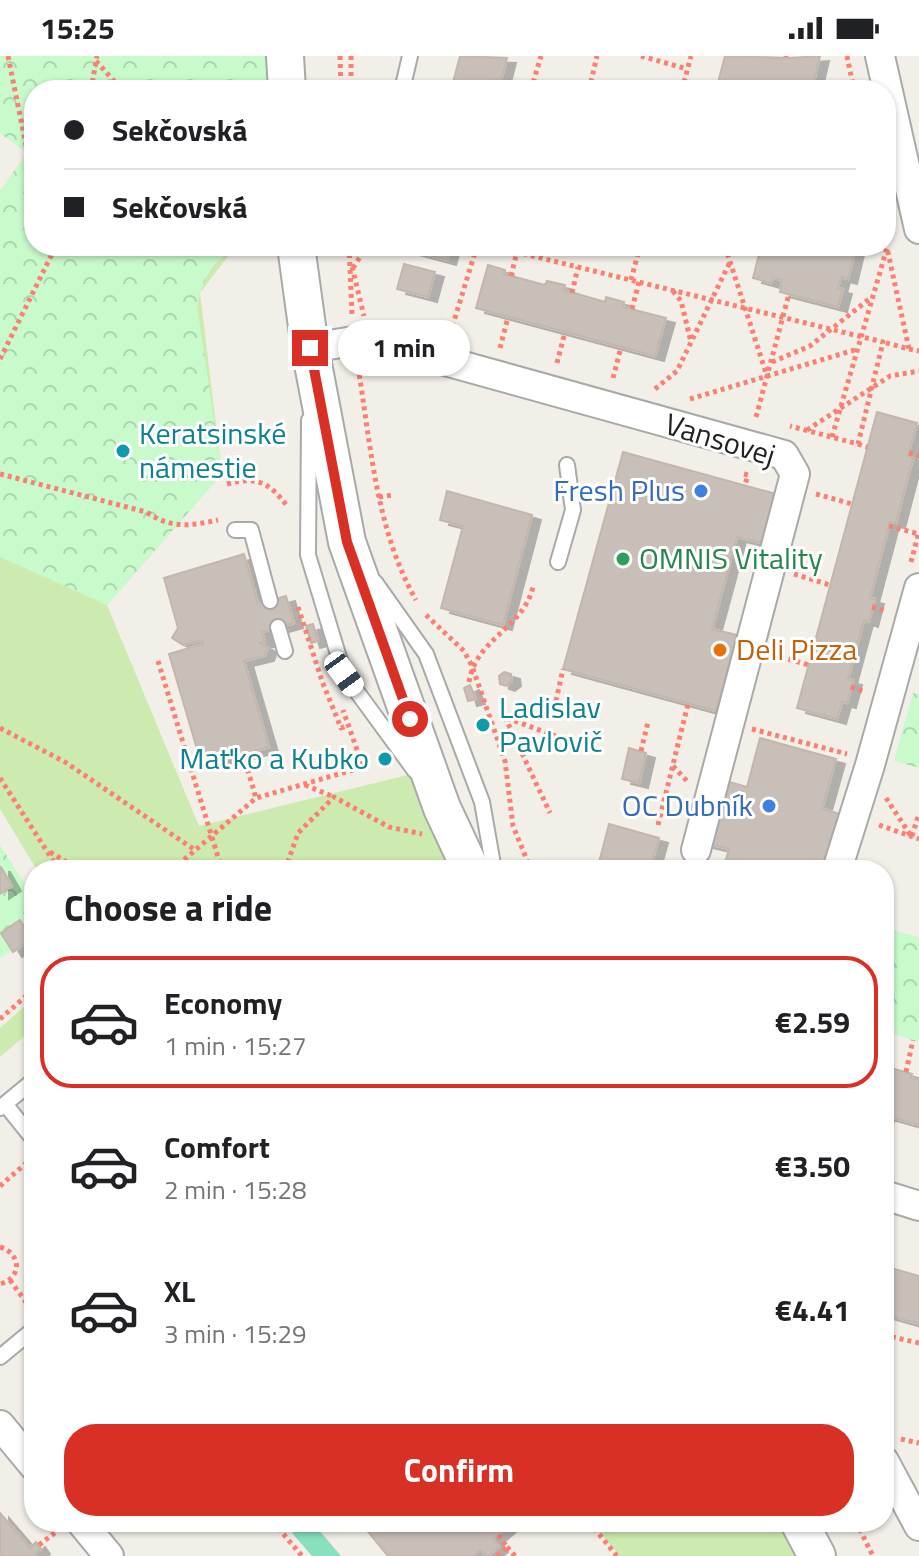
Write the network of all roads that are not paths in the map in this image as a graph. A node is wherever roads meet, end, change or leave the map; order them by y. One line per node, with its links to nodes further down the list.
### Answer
1 (285, 56): 4 (street)
2 (410, 56): 5 (lane)
3 (880, 56): 6 (street)
4 (286, 80)
5 (404, 80)
6 (885, 80)
7 (896, 127): 8 (street)
8 (919, 229)
9 (297, 256): 10 (street)
10 (310, 348): 13 (street); 19 (lane); 20 (street, Vansovej)
11 (567, 465): 14 (lane)
12 (235, 530): 16 (lane)
13 (347, 542): 19 (street); 21 (lane)
14 (558, 562)
15 (914, 581): 22 (street)
16 (270, 601)
17 (278, 627): 18 (lane)
18 (285, 651)
19 (456, 839)
20 (696, 850)
21 (492, 860)
22 (840, 860)
23 (24, 1088): 24 (lane)
24 (2, 1106): 25 (lane)
25 (24, 1129)
26 (894, 1198): 27 (street)
27 (919, 1206)
28 (24, 1337): 29 (lane)
29 (0, 1357)
30 (0, 1425): 31 (street)
31 (24, 1454)
32 (894, 1480): 33 (street)
33 (919, 1526)
34 (80, 1532): 36 (street)
35 (804, 1532): 37 (street)
36 (109, 1556)
37 (817, 1556)

